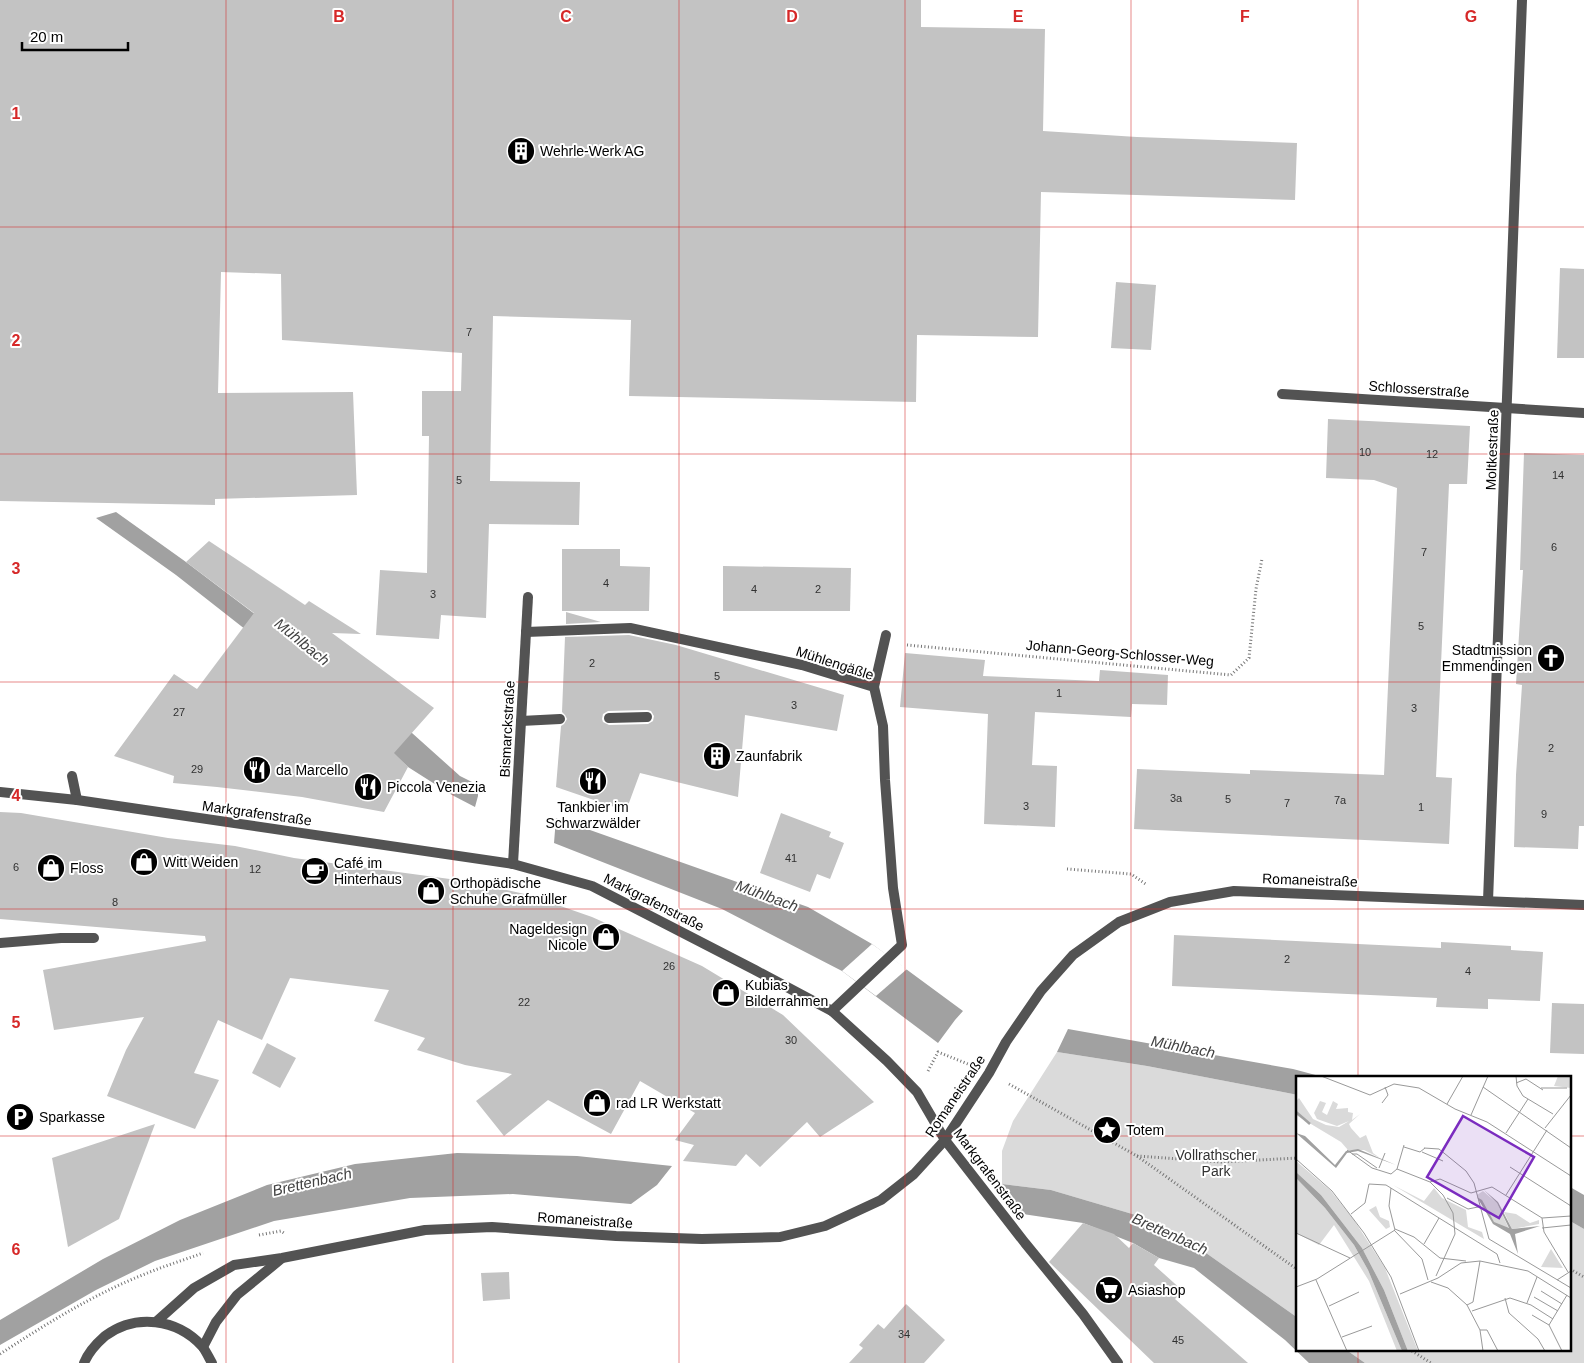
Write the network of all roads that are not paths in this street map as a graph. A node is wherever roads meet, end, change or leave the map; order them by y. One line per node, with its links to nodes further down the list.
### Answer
1 (1522, 0): 3 (street, Moltkestraße)
2 (1282, 394): 3 (street, Schlosserstraße)
3 (1507, 409): 4 (street, Schlosserstraße); 17 (street, Moltkestraße)
4 (1584, 413)
5 (528, 597): 6 (street, Bismarckstraße)
6 (526, 632): 8 (street, Mühlengäßle); 12 (street, Bismarckstraße)
7 (885, 639): 8 (street)
8 (874, 688): 21 (street, Mühlengäßle)
9 (648, 716): 10 (street)
10 (609, 718)
11 (560, 720): 12 (street)
12 (521, 721): 16 (street, Bismarckstraße)
13 (72, 776): 15 (street)
14 (0, 792): 15 (street, Markgrafenstraße)
15 (77, 800): 16 (street, Markgrafenstraße)
16 (514, 864): 21 (street, Markgrafenstraße)
17 (1488, 901): 18 (street, Romaneistraße); 22 (street, Romaneistraße)
18 (1584, 905)
19 (94, 938): 20 (street)
20 (0, 943)
21 (832, 1011): 22 (street, Markgrafenstraße)
22 (945, 1140): 23 (street, Romaneistraße); 28 (street, Markgrafenstraße)
23 (282, 1258): 24 (street, Romaneistraße); 25 (street, Romaneistraße)
24 (157, 1321): 25 (street); 26 (street)
25 (204, 1347): 27 (street)
26 (84, 1363)
27 (212, 1363)
28 (1118, 1363)

